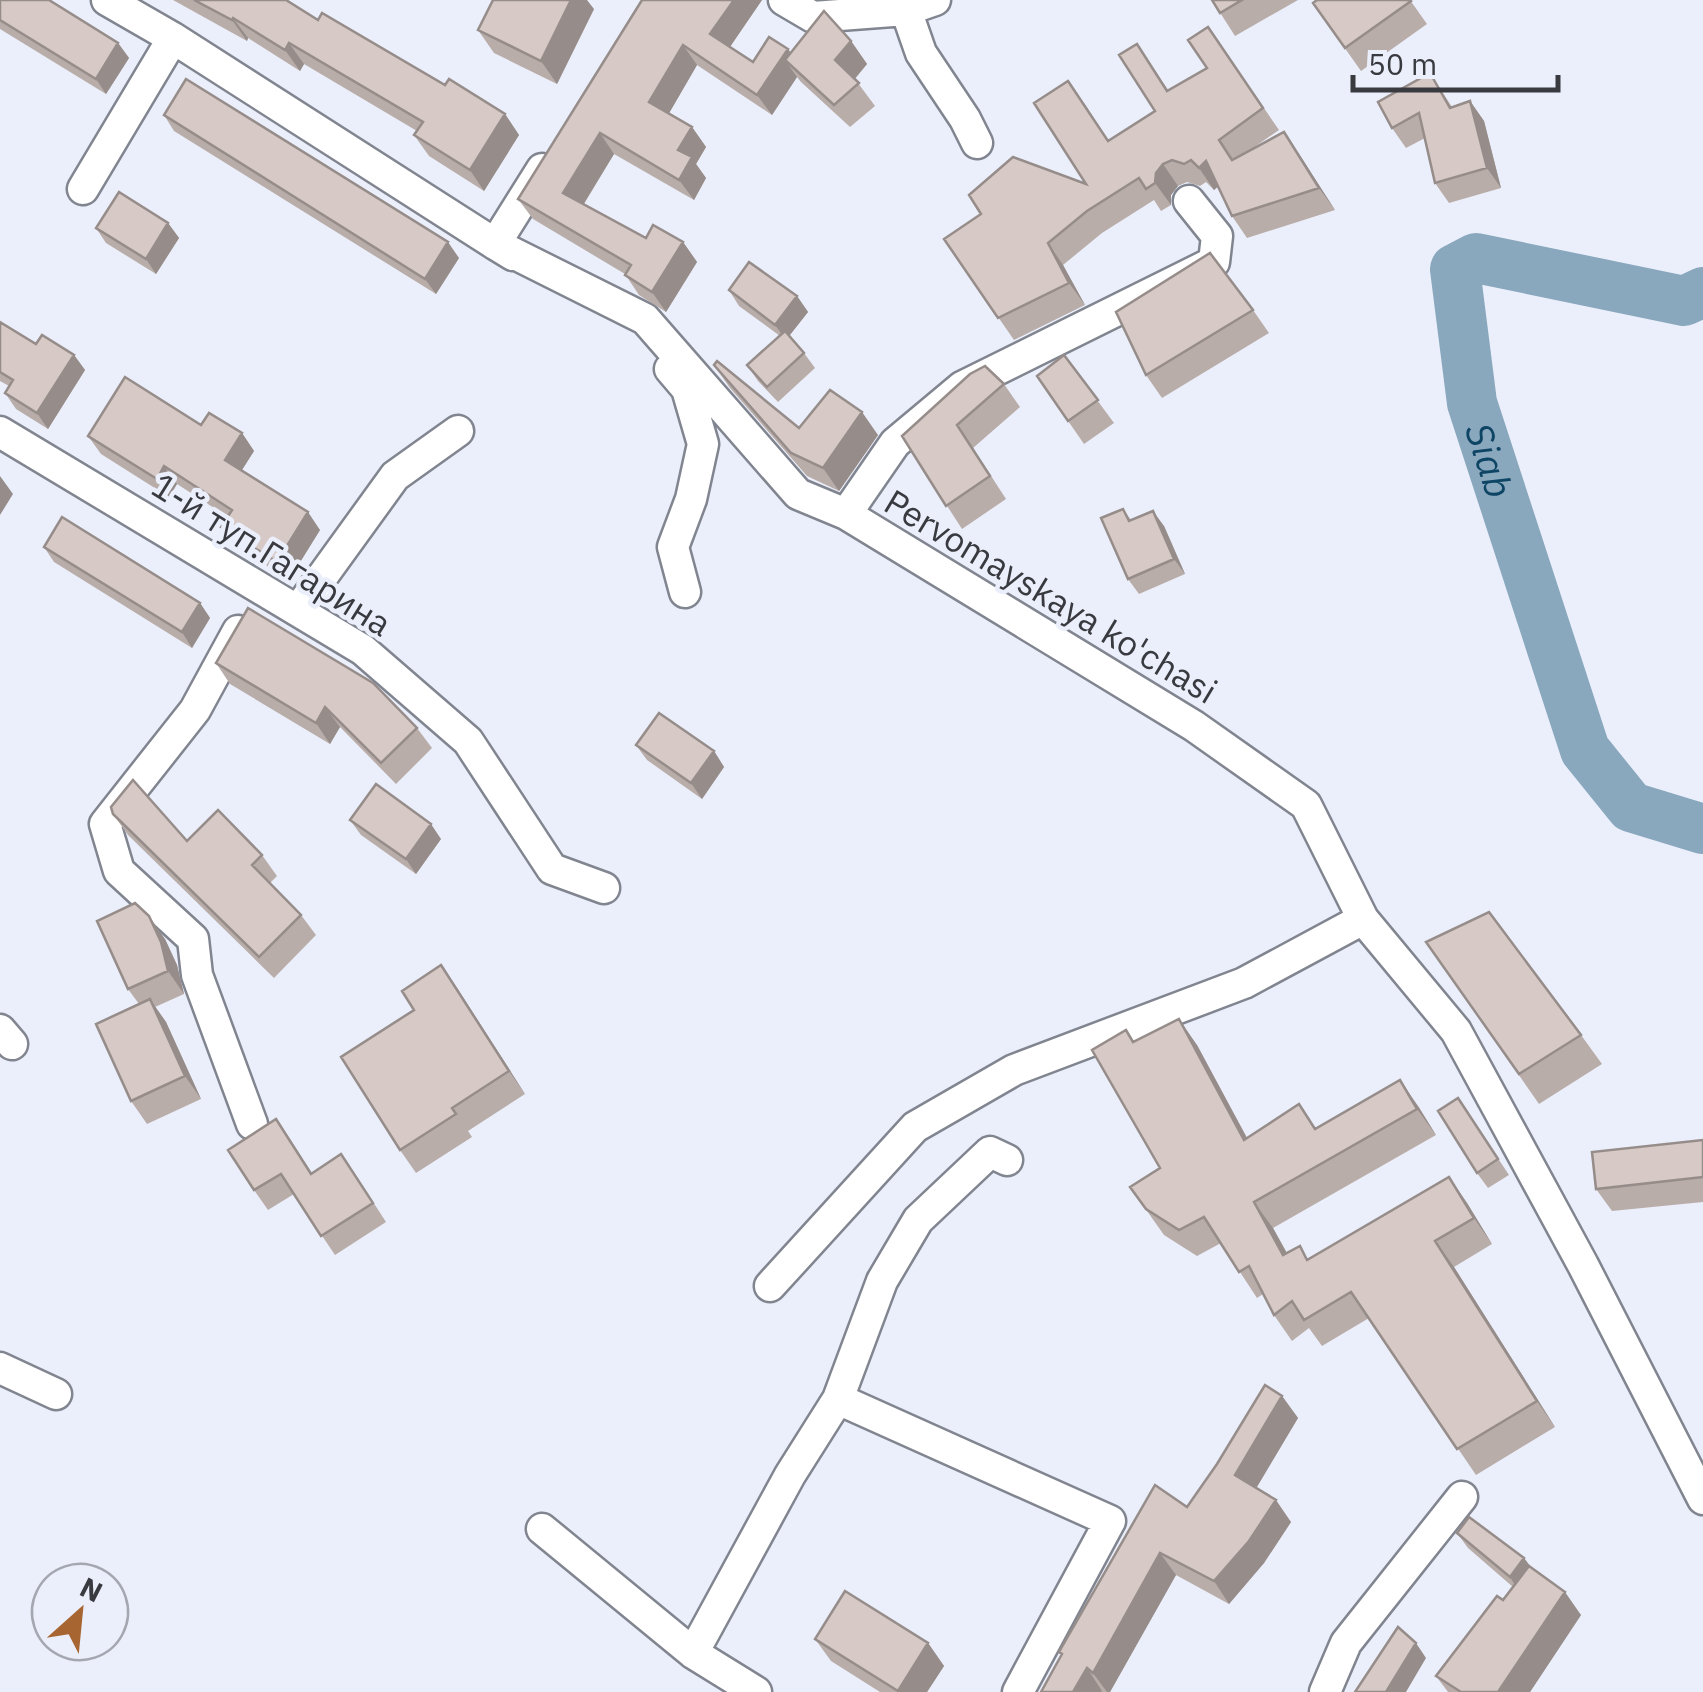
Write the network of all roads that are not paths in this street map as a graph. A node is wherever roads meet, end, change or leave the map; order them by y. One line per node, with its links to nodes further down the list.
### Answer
1 (107, 0): 5 (street, Pervomayskaya ko'chasi)
2 (784, 0): 4 (street)
3 (936, 0): 4 (street)
4 (906, 10): 6 (street)
5 (173, 38): 8 (street); 10 (street, Pervomayskaya ko'chasi)
6 (977, 143)
7 (556, 146): 10 (street)
8 (83, 188)
9 (1189, 202): 13 (street)
10 (496, 244): 13 (street, Pervomayskaya ko'chasi); 15 (street)
11 (458, 431): 16 (street)
12 (0, 432): 14 (street, 1-й туп.Гагарина)
13 (846, 514): 18 (street, Pervomayskaya ko'chasi)
14 (261, 588): 16 (street, 1-й туп.Гагарина); 19 (street)
15 (685, 592)
16 (298, 610): 17 (street, 1-й туп.Гагарина)
17 (604, 888)
18 (1363, 919): 21 (street); 26 (street, Pervomayskaya ko'chasi)
19 (252, 1124)
20 (1007, 1160): 24 (street)
21 (770, 1286)
22 (0, 1368): 23 (street)
23 (56, 1394)
24 (838, 1400): 28 (street); 30 (street)
25 (1462, 1498): 31 (street)
26 (1703, 1499)
27 (542, 1529): 28 (street)
28 (693, 1652): 29 (street)
29 (756, 1692)
30 (1018, 1692)
31 (1325, 1692)

